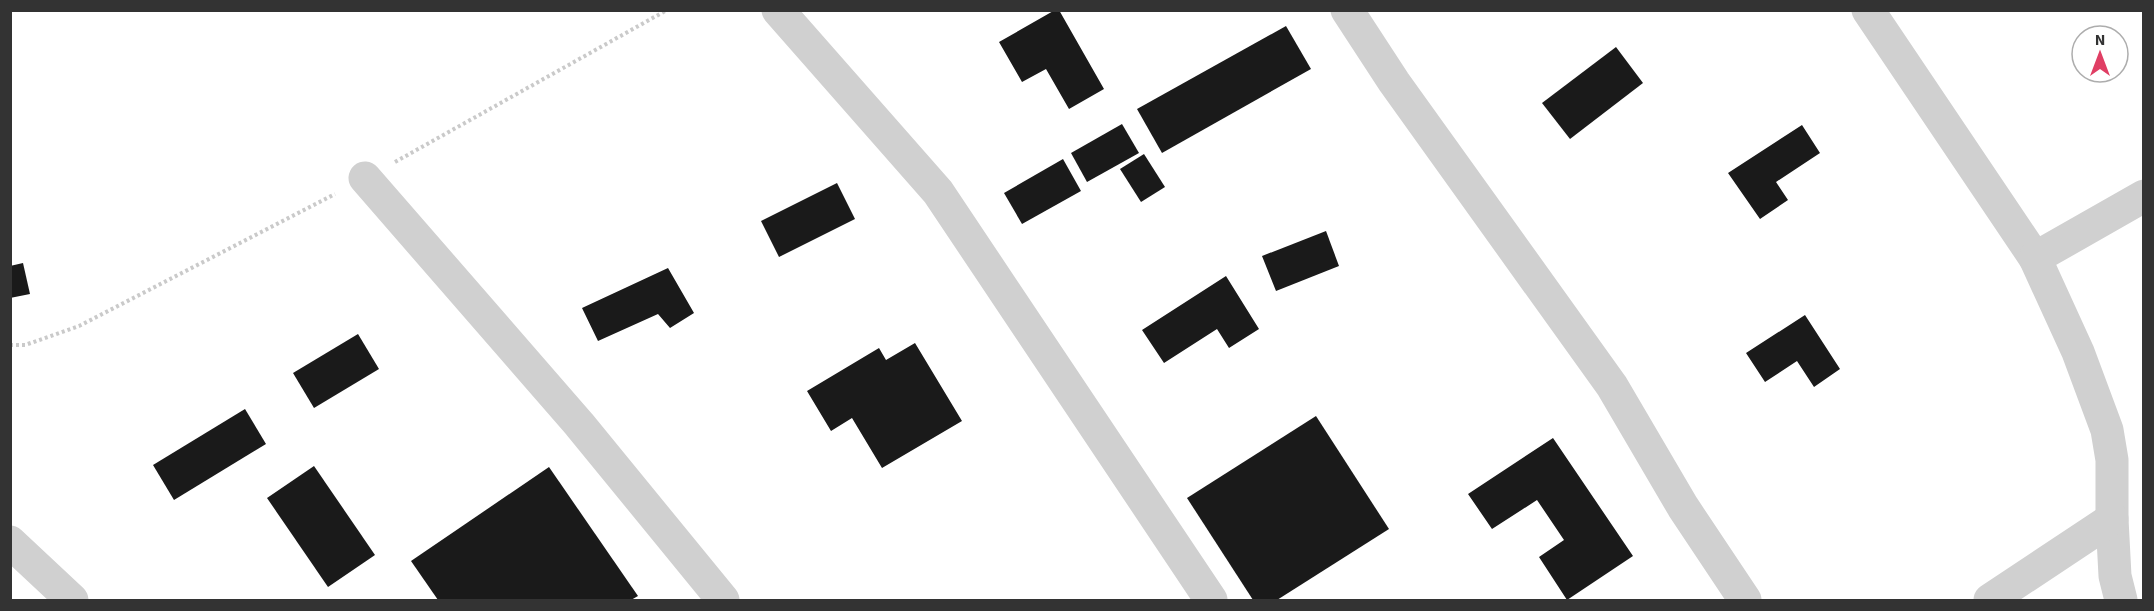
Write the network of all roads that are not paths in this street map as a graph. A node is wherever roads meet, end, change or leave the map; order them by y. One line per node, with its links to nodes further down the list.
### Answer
1 (778, 10): 11 (street)
2 (1347, 10): 12 (street)
3 (1868, 10): 6 (street)
4 (365, 178): 10 (street)
5 (2144, 196): 6 (street)
6 (2035, 258): 7 (street)
7 (2112, 519): 13 (street); 14 (street)
8 (10, 542): 9 (street)
9 (72, 600)
10 (723, 600)
11 (1211, 600)
12 (1745, 600)
13 (1990, 600)
14 (2121, 600)

